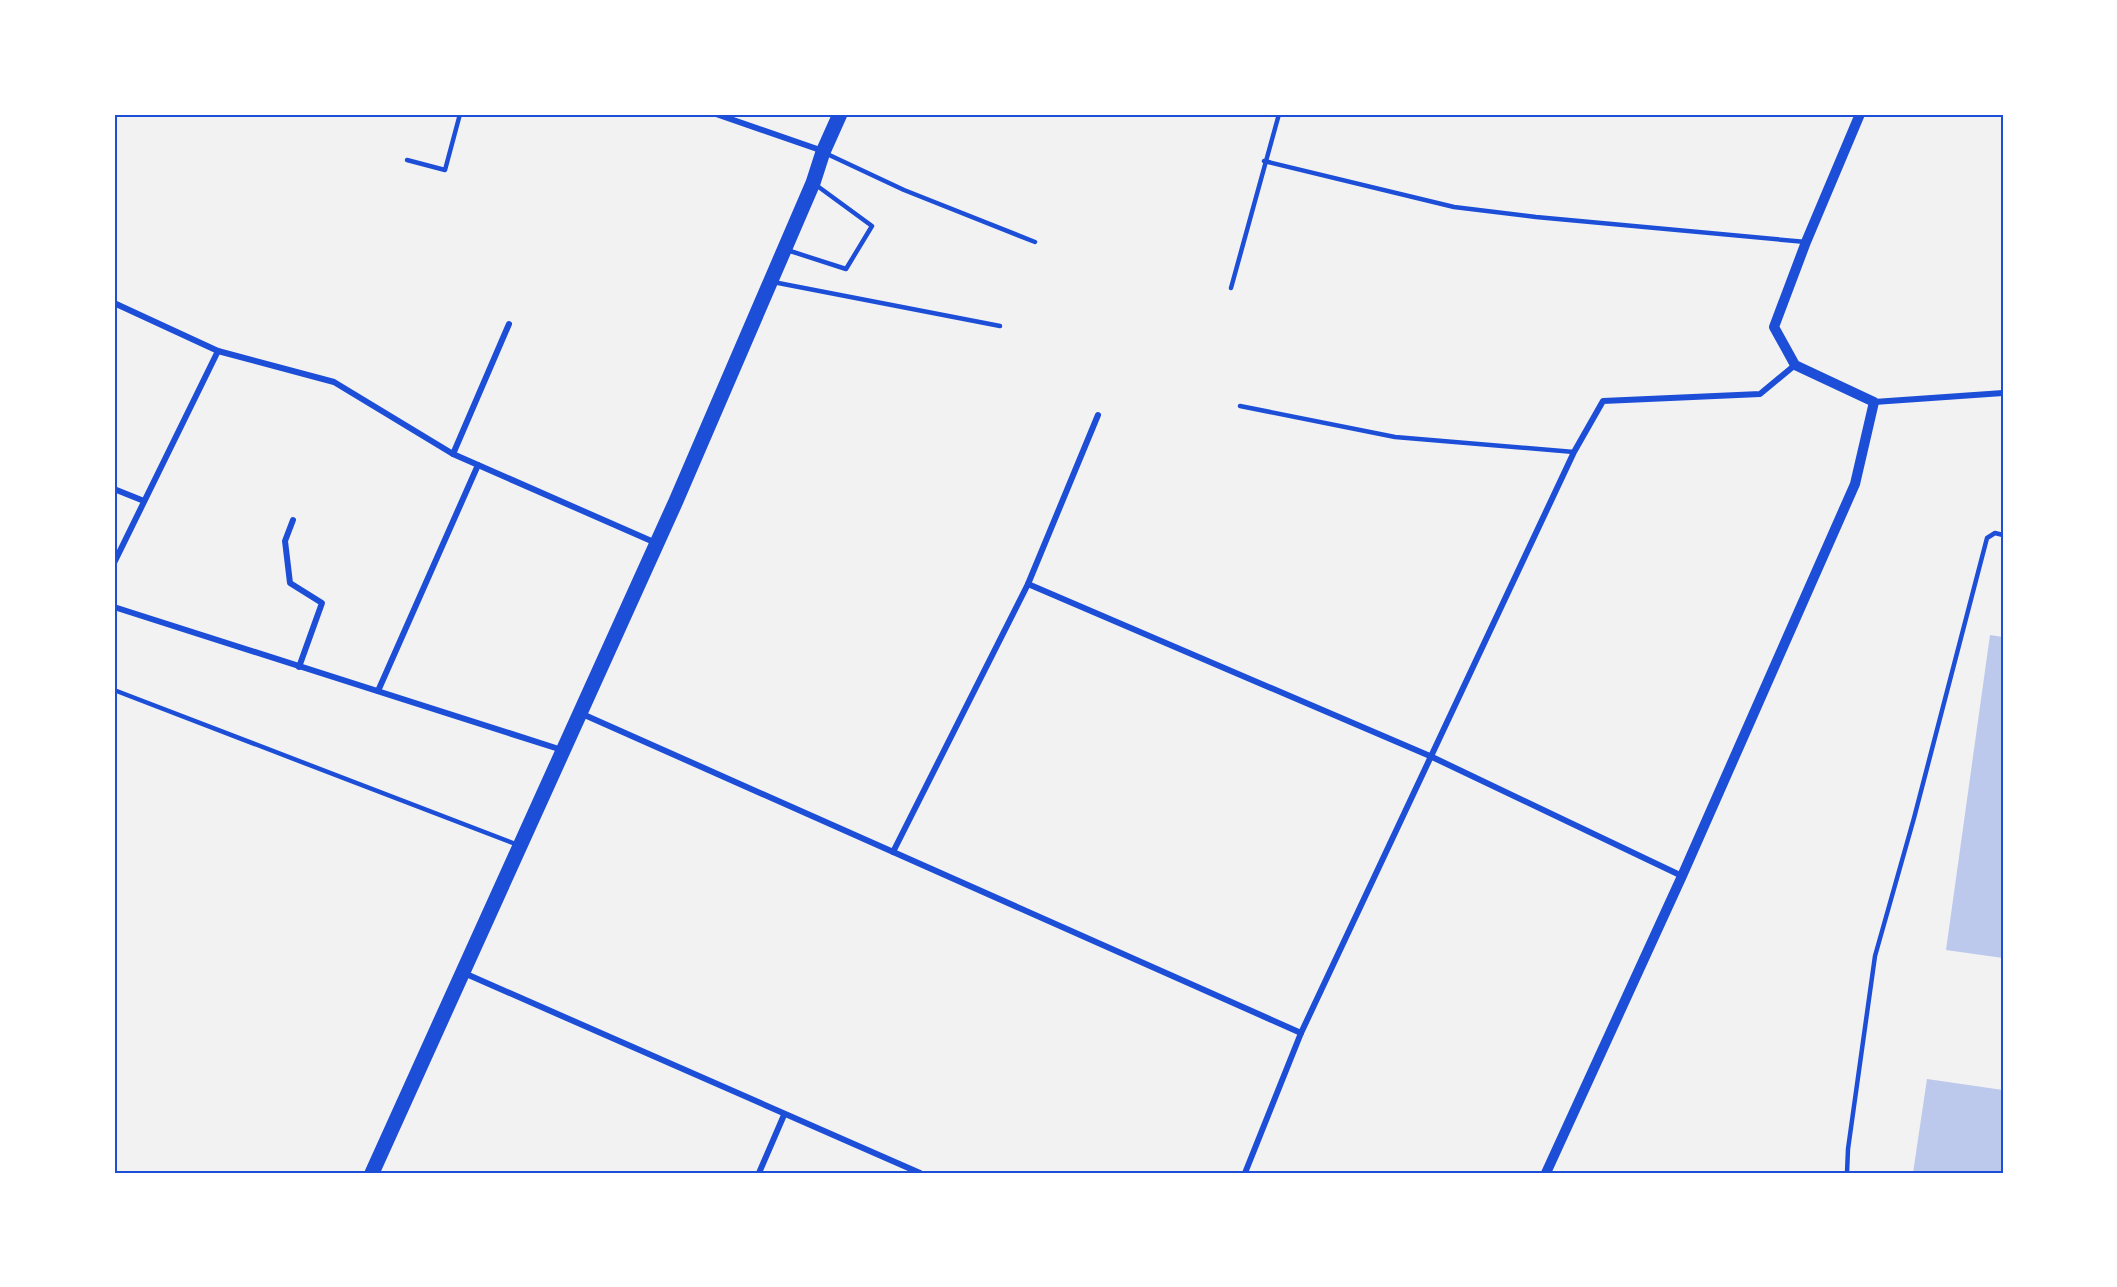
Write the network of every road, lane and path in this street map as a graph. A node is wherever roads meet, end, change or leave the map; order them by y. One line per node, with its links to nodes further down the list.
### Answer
1 (460, 114): 7 (lane)
2 (717, 114): 6 (street)
3 (840, 114): 6 (main road)
4 (1279, 114): 8 (lane)
5 (1860, 114): 11 (street)
6 (823, 152): 9 (main road); 10 (lane)
7 (407, 160)
8 (1264, 161): 11 (lane); 14 (lane)
9 (813, 183): 12 (main road); 12 (lane)
10 (1035, 242)
11 (1806, 242): 19 (street)
12 (784, 249): 13 (main road)
13 (770, 282): 17 (lane); 31 (main road)
14 (1231, 288)
15 (114, 303): 18 (street)
16 (509, 324): 25 (street)
17 (1000, 326)
18 (218, 351): 25 (street); 28 (street)
19 (1795, 365): 21 (street); 24 (street)
20 (2003, 393): 21 (street)
21 (1874, 402): 43 (street)
22 (1240, 406): 24 (lane)
23 (1098, 415): 33 (street)
24 (1574, 452): 40 (street)
25 (453, 454): 26 (street)
26 (478, 465): 31 (street); 37 (street)
27 (114, 489): 28 (street)
28 (144, 501): 32 (street)
29 (293, 520): 35 (street)
30 (2003, 535): 52 (lane)
31 (657, 543): 38 (main road)
32 (114, 563)
33 (1028, 584): 40 (street); 42 (street)
34 (114, 607): 35 (street)
35 (299, 667): 37 (street)
36 (114, 690): 41 (lane)
37 (378, 691): 39 (street)
38 (580, 712): 39 (main road); 42 (street)
39 (563, 750): 41 (main road)
40 (1430, 756): 43 (street); 45 (street)
41 (521, 846): 44 (main road)
42 (893, 852): 45 (street)
43 (1682, 876): 51 (street)
44 (461, 972): 46 (street); 47 (main road)
45 (1301, 1033): 50 (street)
46 (784, 1115): 48 (street); 49 (street)
47 (372, 1173)
48 (759, 1173)
49 (920, 1173)
50 (1245, 1173)
51 (1546, 1173)
52 (1847, 1173)

